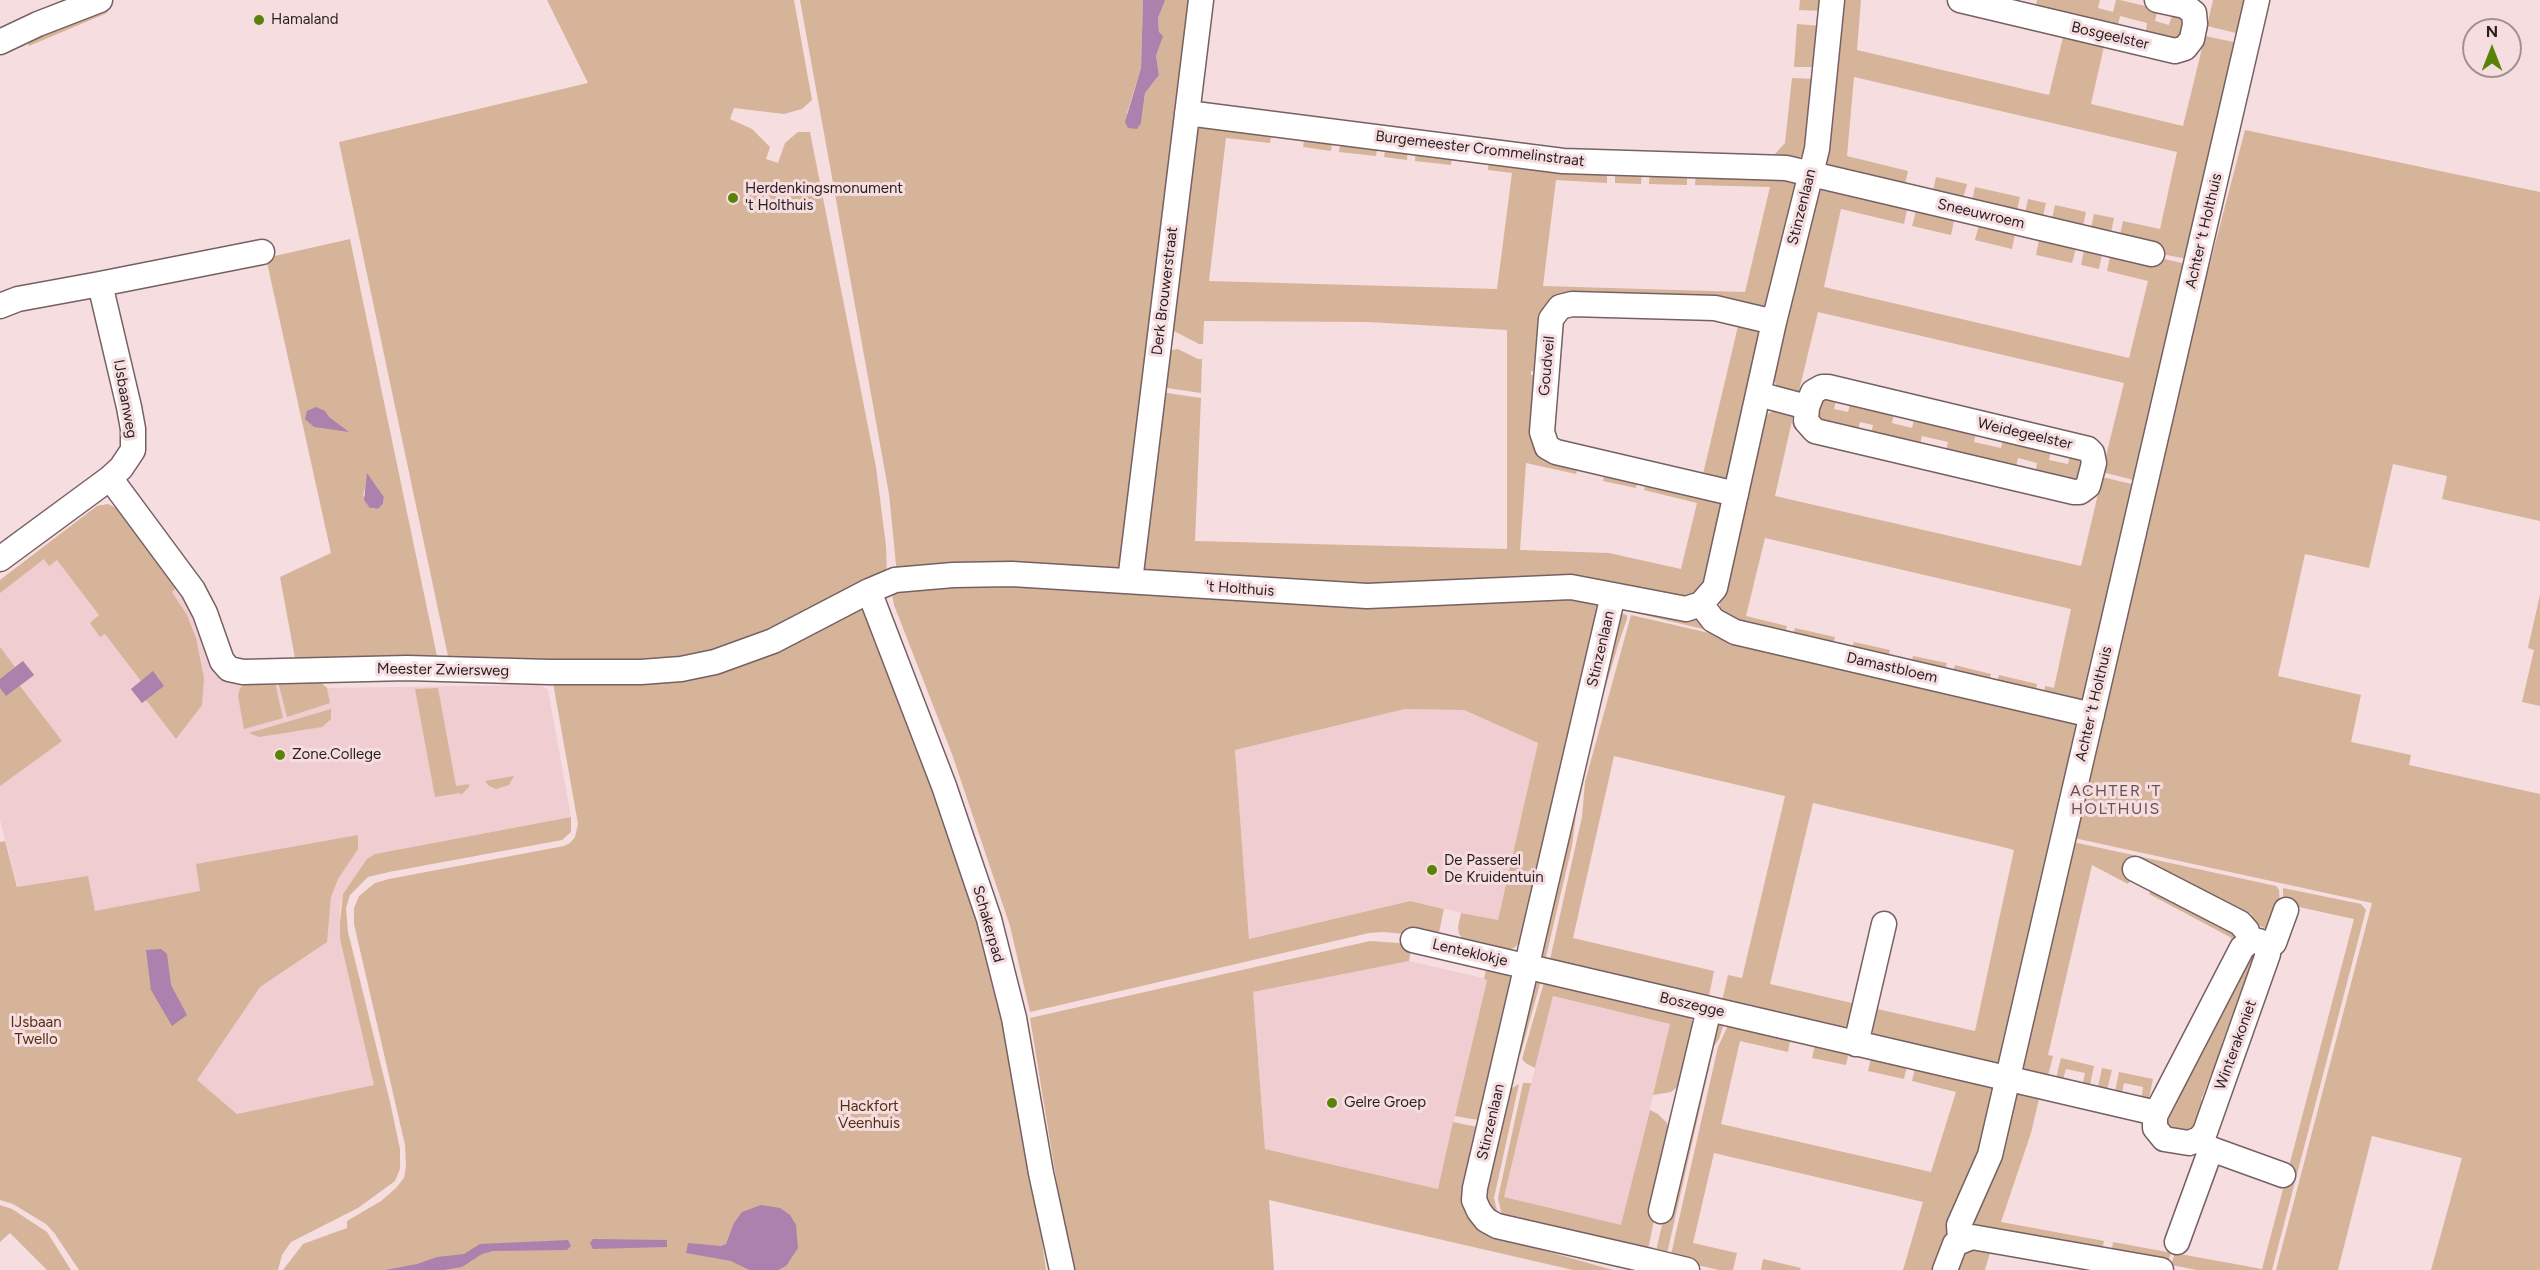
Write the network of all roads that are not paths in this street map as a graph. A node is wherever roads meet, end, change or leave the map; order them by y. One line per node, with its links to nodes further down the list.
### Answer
1 (100, 0): 7 (street)
2 (1201, 0): 8 (street, Derk Brouwerstraat)
3 (1832, 0): 9 (street, Stinzenlaan)
4 (1960, 0): 5 (street, Bosgeelster)
5 (2157, 0)
6 (2257, 0): 24 (street, Achter 't Holthuis)
7 (0, 42)
8 (1187, 113): 9 (street, Burgemeester Crommelinstraat); 20 (street, Derk Brouwerstraat)
9 (1810, 174): 11 (street, Sneeuwroem); 14 (street, Stinzenlaan)
10 (262, 252): 12 (street)
11 (2152, 254)
12 (100, 284): 13 (street); 17 (street, IJsbaanweg)
13 (0, 306)
14 (1774, 322): 15 (street, Stinzenlaan); 18 (street, Goudveil)
15 (1758, 394): 16 (street); 18 (street, Stinzenlaan)
16 (1807, 407): 16 (street, Weidegeelster)
17 (110, 478): 19 (street, IJsbaanweg); 21 (street, Meester Zwiersweg)
18 (1736, 494): 23 (street, Stinzenlaan)
19 (0, 559)
20 (1130, 581): 21 (street, 't Holthuis); 22 (street, 't Holthuis)
21 (869, 591): 41 (street, Schakerpad)
22 (1613, 595): 23 (street, Stinzenlaan); 30 (street, Stinzenlaan)
23 (1701, 604): 24 (street, Damastbloem)
24 (2092, 715): 33 (street, Achter 't Holthuis)
25 (2134, 869): 29 (street)
26 (2286, 910): 29 (street, Winterakoniet)
27 (1884, 924): 32 (street)
28 (1413, 940): 30 (street, Lenteklokje)
29 (2259, 945): 34 (street, Winterakoniet); 35 (street, Winterakoniet)
30 (1527, 967): 31 (street, Boszegge); 40 (street, Stinzenlaan)
31 (1709, 1009): 32 (street, Boszegge); 37 (street)
32 (1856, 1044): 33 (street, Boszegge)
33 (2008, 1079): 34 (street); 38 (street, Achter 't Holthuis)
34 (2157, 1113): 35 (street)
35 (2205, 1144): 36 (street); 39 (street, Winterakoniet)
36 (2283, 1174)
37 (1661, 1211)
38 (1960, 1240): 43 (street, Achter 't Holthuis); 44 (street)
39 (2177, 1242)
40 (1649, 1266): 42 (street, Stinzenlaan)
41 (1062, 1270)
42 (1687, 1270)
43 (1944, 1270)
44 (2161, 1270)

